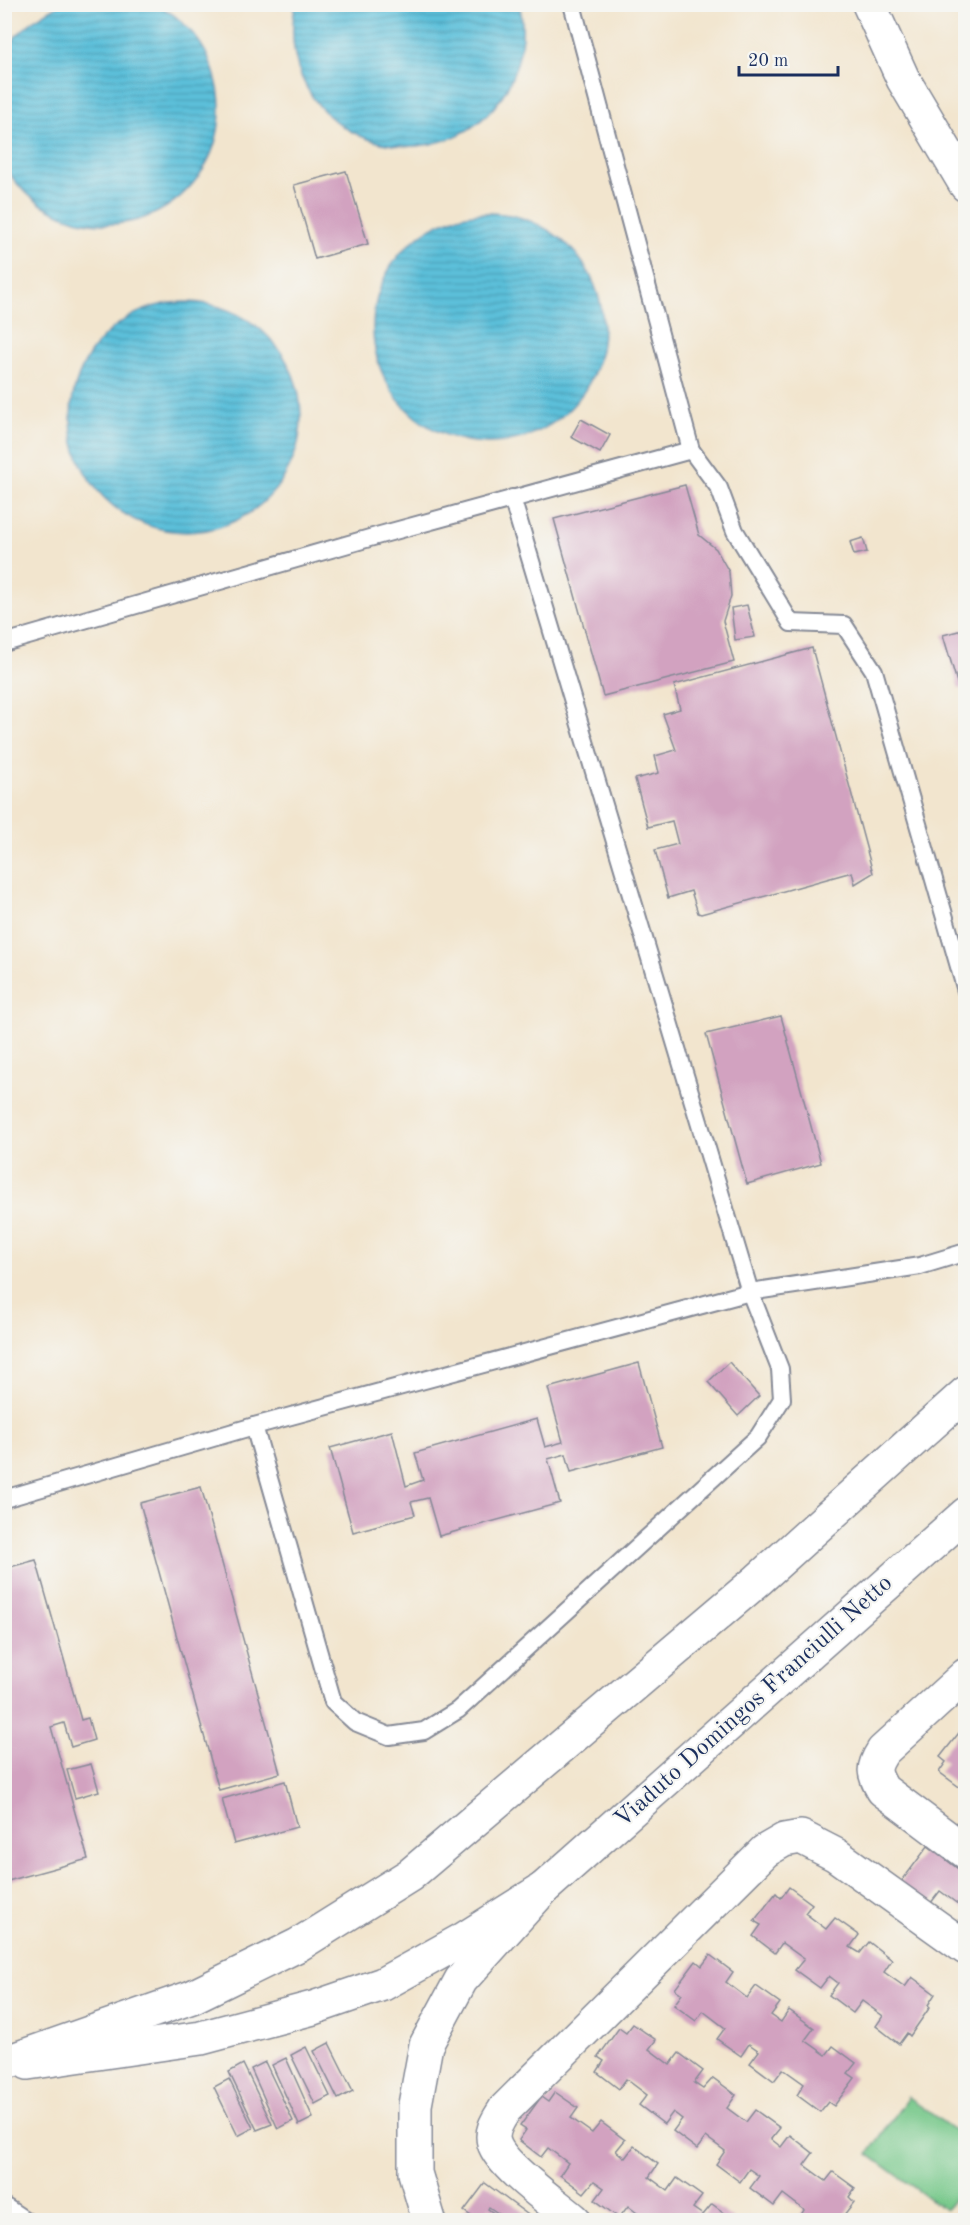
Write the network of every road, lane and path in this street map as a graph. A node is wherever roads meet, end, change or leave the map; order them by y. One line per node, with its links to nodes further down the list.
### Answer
1 (572, 4): 4 (lane)
2 (869, 4): 3 (main road)
3 (966, 185)
4 (690, 450): 5 (lane); 7 (lane)
5 (512, 498): 6 (lane); 9 (lane)
6 (4, 643)
7 (966, 991)
8 (966, 1251): 9 (lane)
9 (750, 1292): 11 (lane); 11 (lane)
10 (966, 1393): 18 (main road)
11 (254, 1426): 12 (lane)
12 (4, 1499)
13 (966, 1514): 16 (main road, Viaduto Domingos Franciulli Netto)
14 (966, 1675): 15 (main road)
15 (966, 1852)
16 (543, 1889): 18 (main road); 21 (main road)
17 (966, 1948): 22 (main road)
18 (4, 2065)
19 (4, 2206): 20 (lane)
20 (25, 2220)
21 (429, 2220)
22 (574, 2220)

